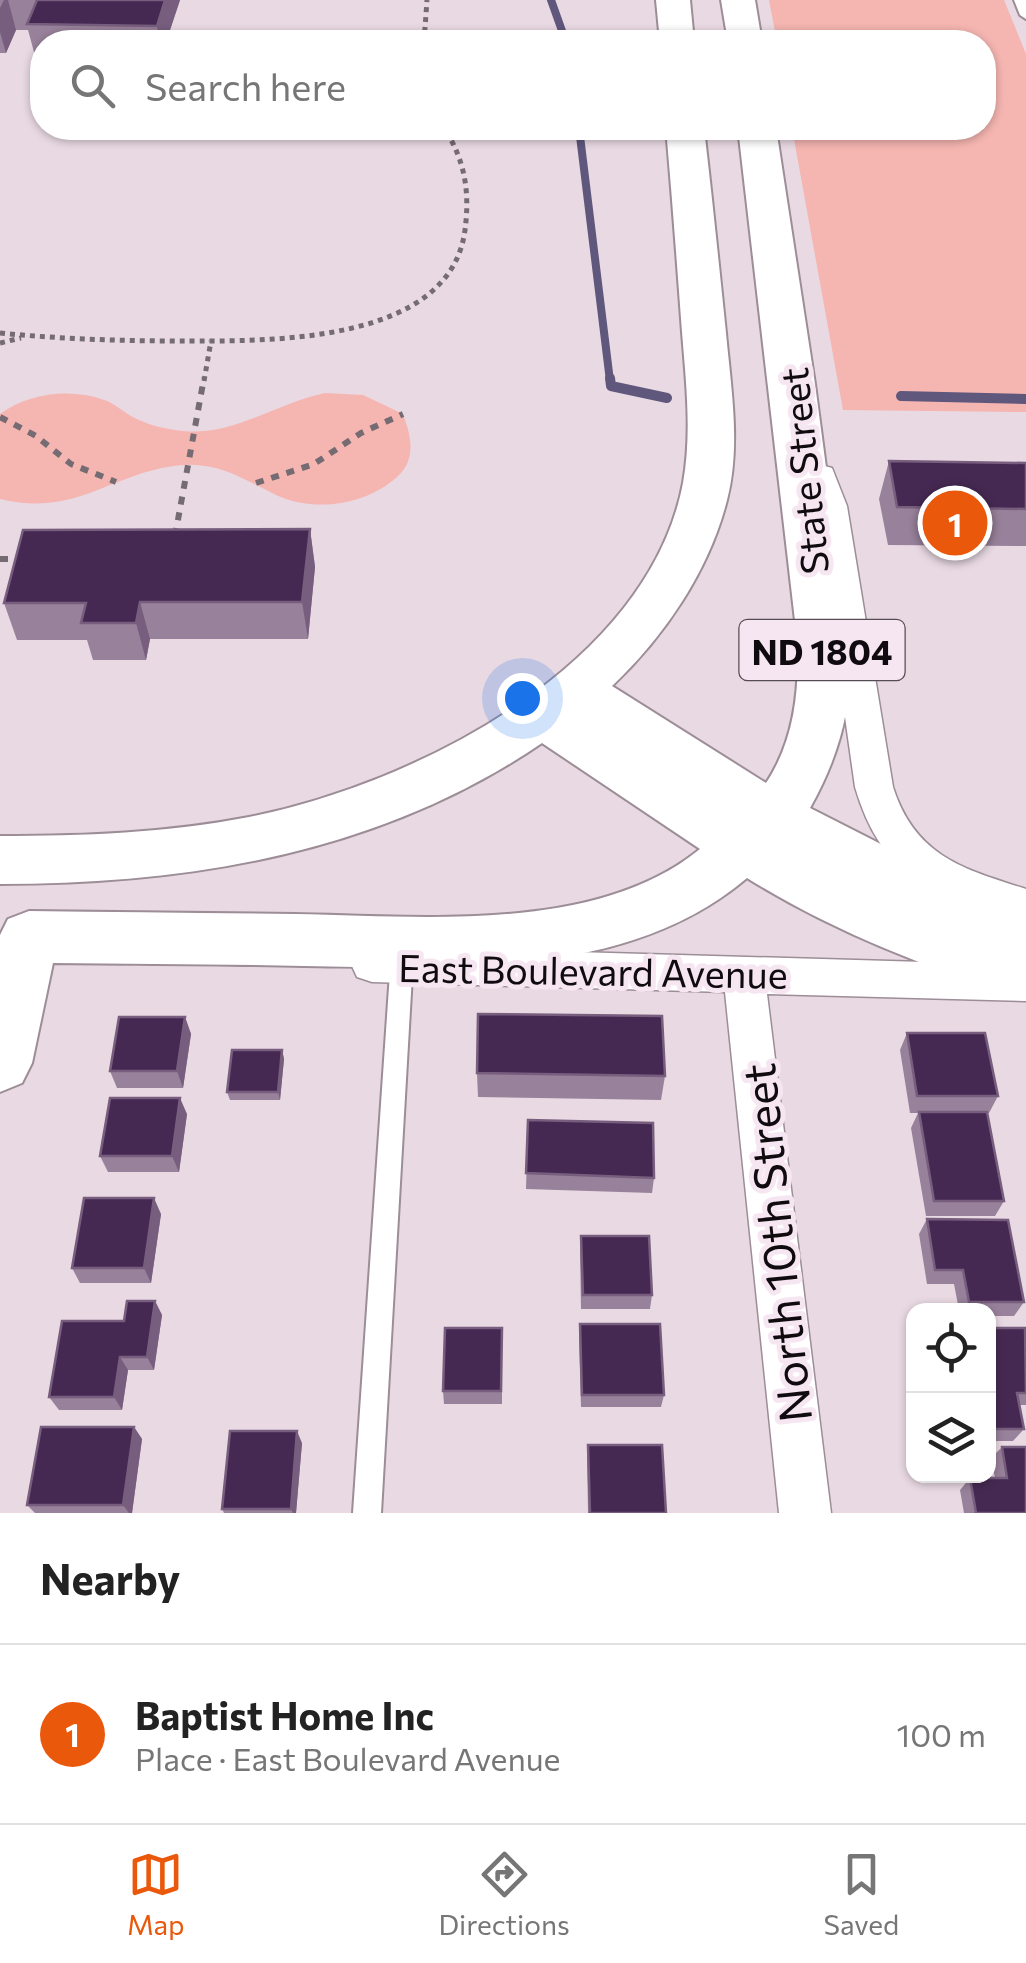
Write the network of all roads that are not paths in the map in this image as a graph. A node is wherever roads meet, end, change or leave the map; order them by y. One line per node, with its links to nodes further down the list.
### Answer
1 (673, 0): 5 (main road)
2 (738, 0): 6 (main road)
3 (1020, 0): 4 (lane)
4 (1026, 15)
5 (676, 30)
6 (742, 30)
7 (686, 140): 10 (main road)
8 (759, 140): 9 (main road, State Street / ND 1804)
9 (798, 407): 11 (main road, State Street / ND 1804); 13 (street)
10 (558, 702): 11 (main road); 12 (main road)
11 (761, 830): 15 (main road); 16 (main road, State Street / ND 1804); 18 (main road)
12 (0, 860)
13 (1026, 906)
14 (15, 925): 17 (main road, East Boulevard Avenue / ND 1804); 21 (main road, ND 1804)
15 (1026, 926)
16 (461, 941): 17 (main road, East Boulevard Avenue / ND 1804)
17 (403, 954): 19 (street, East Boulevard Avenue); 22 (lane)
18 (1026, 971)
19 (744, 973): 20 (street, East Boulevard Avenue); 23 (street, North 10th Street)
20 (1026, 983)
21 (0, 1064)
22 (367, 1513)
23 (805, 1513)

